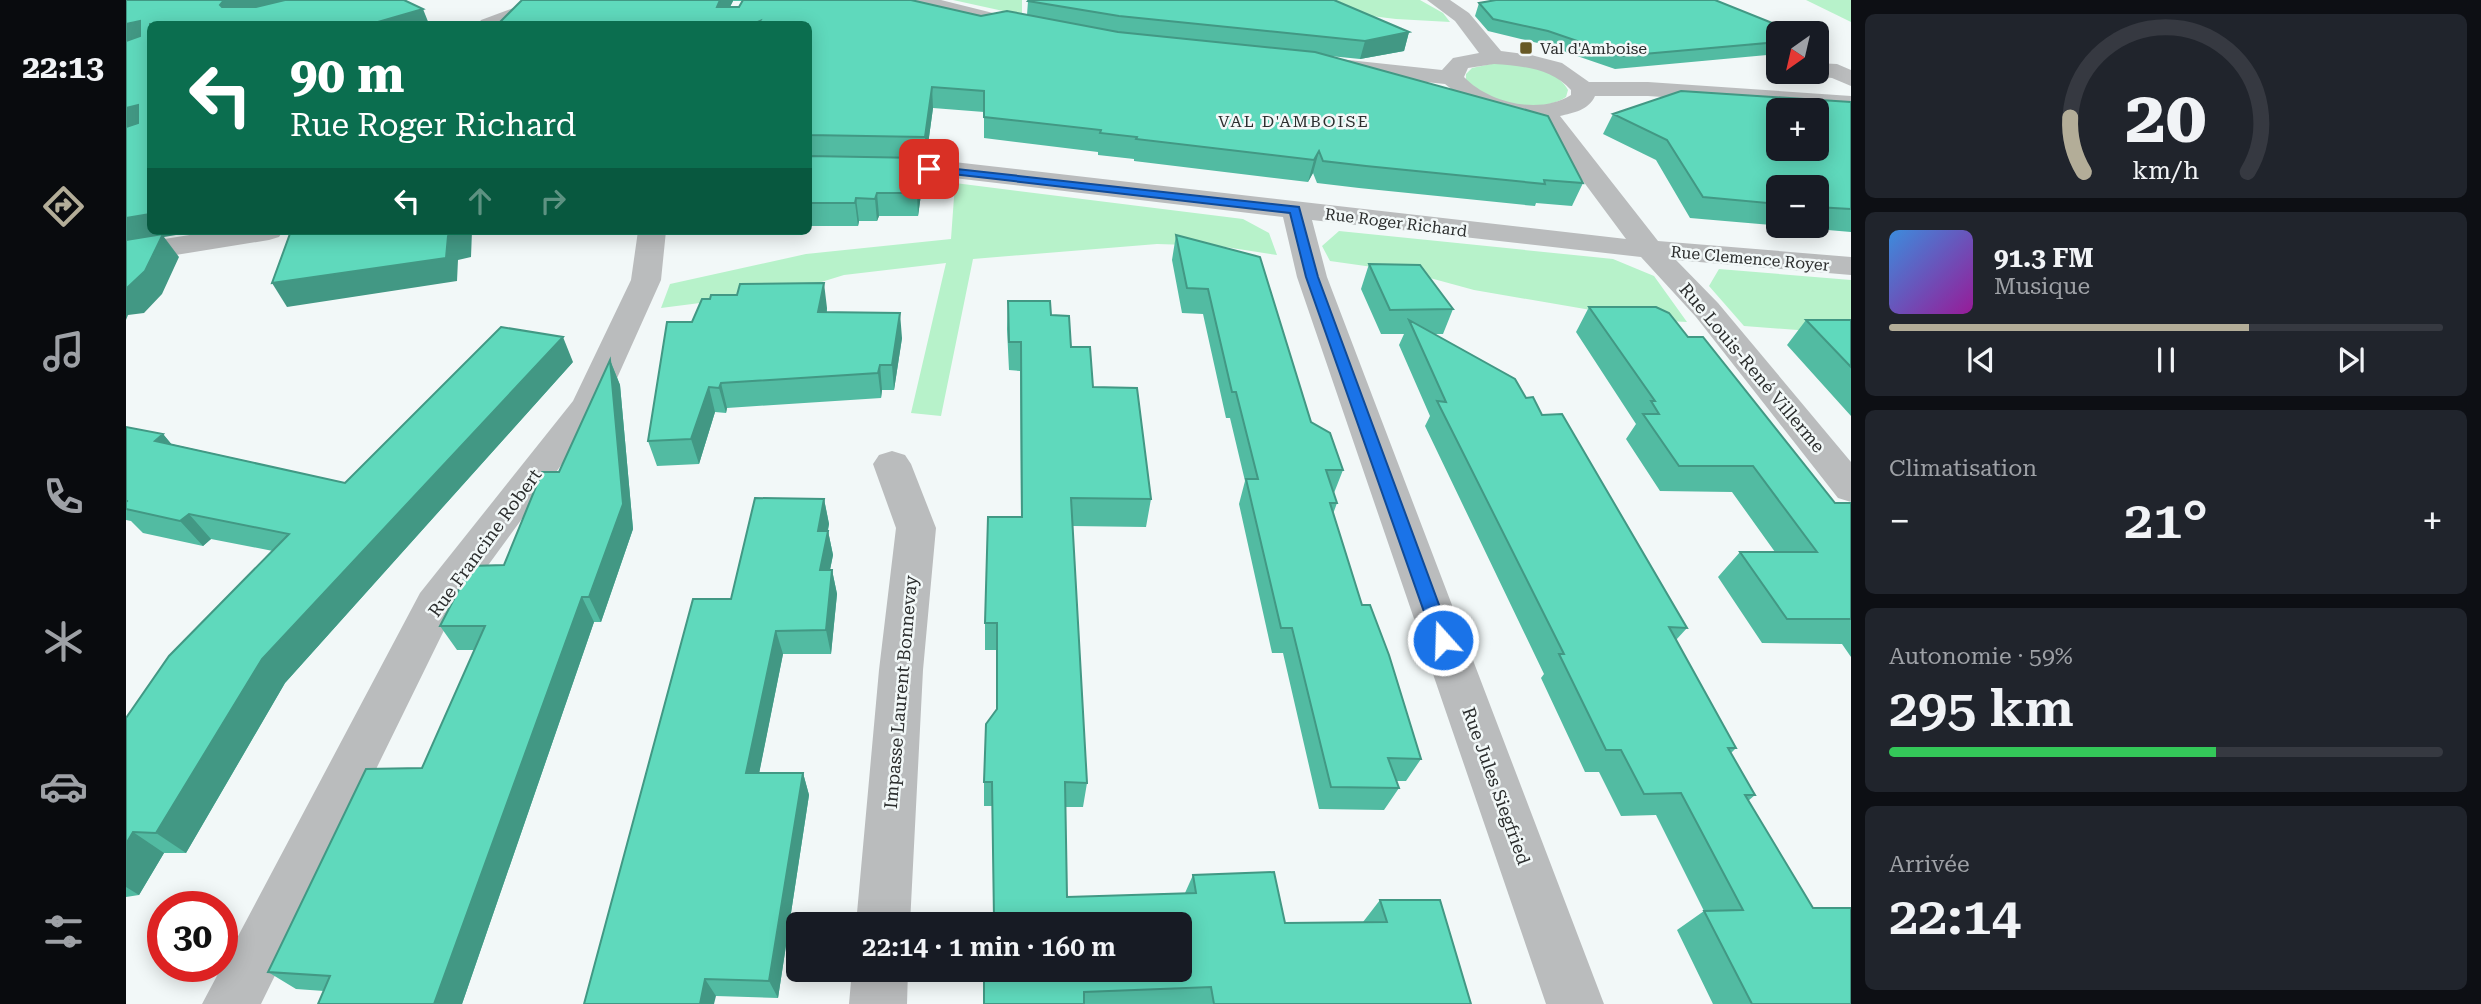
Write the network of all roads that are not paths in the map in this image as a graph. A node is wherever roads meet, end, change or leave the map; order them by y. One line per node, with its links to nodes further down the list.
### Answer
1 (554, 0): 4 (street)
2 (917, 0): 5 (street)
3 (1437, 0): 6 (street)
4 (496, 21)
5 (1051, 32)
6 (1494, 57): 10 (street); 12 (street)
7 (1306, 63): 10 (street)
8 (1829, 71): 11 (street)
9 (1766, 76): 13 (street)
10 (1452, 78): 15 (street)
11 (1851, 79)
12 (1583, 89): 13 (street); 15 (street)
13 (1648, 89): 14 (street)
14 (1851, 103)
15 (1543, 111): 20 (street, Rue Louis-René Villerme)
16 (812, 167): 17 (street, Rue Roger Richard)
17 (1295, 210): 20 (street, Rue Roger Richard); 29 (street, Rue Jules Siegfried)
18 (244, 235): 21 (street)
19 (652, 235): 27 (street, Rue Francine Robert)
20 (1650, 250): 22 (street, Rue Clemence Royer); 24 (street, Rue Louis-René Villerme)
21 (126, 254)
22 (1851, 266)
23 (892, 464): 25 (street, Impasse Laurent Bonnevay)
24 (1851, 488)
25 (884, 912)
26 (879, 982): 28 (street)
27 (231, 1004)
28 (878, 1004)
29 (1575, 1004)

